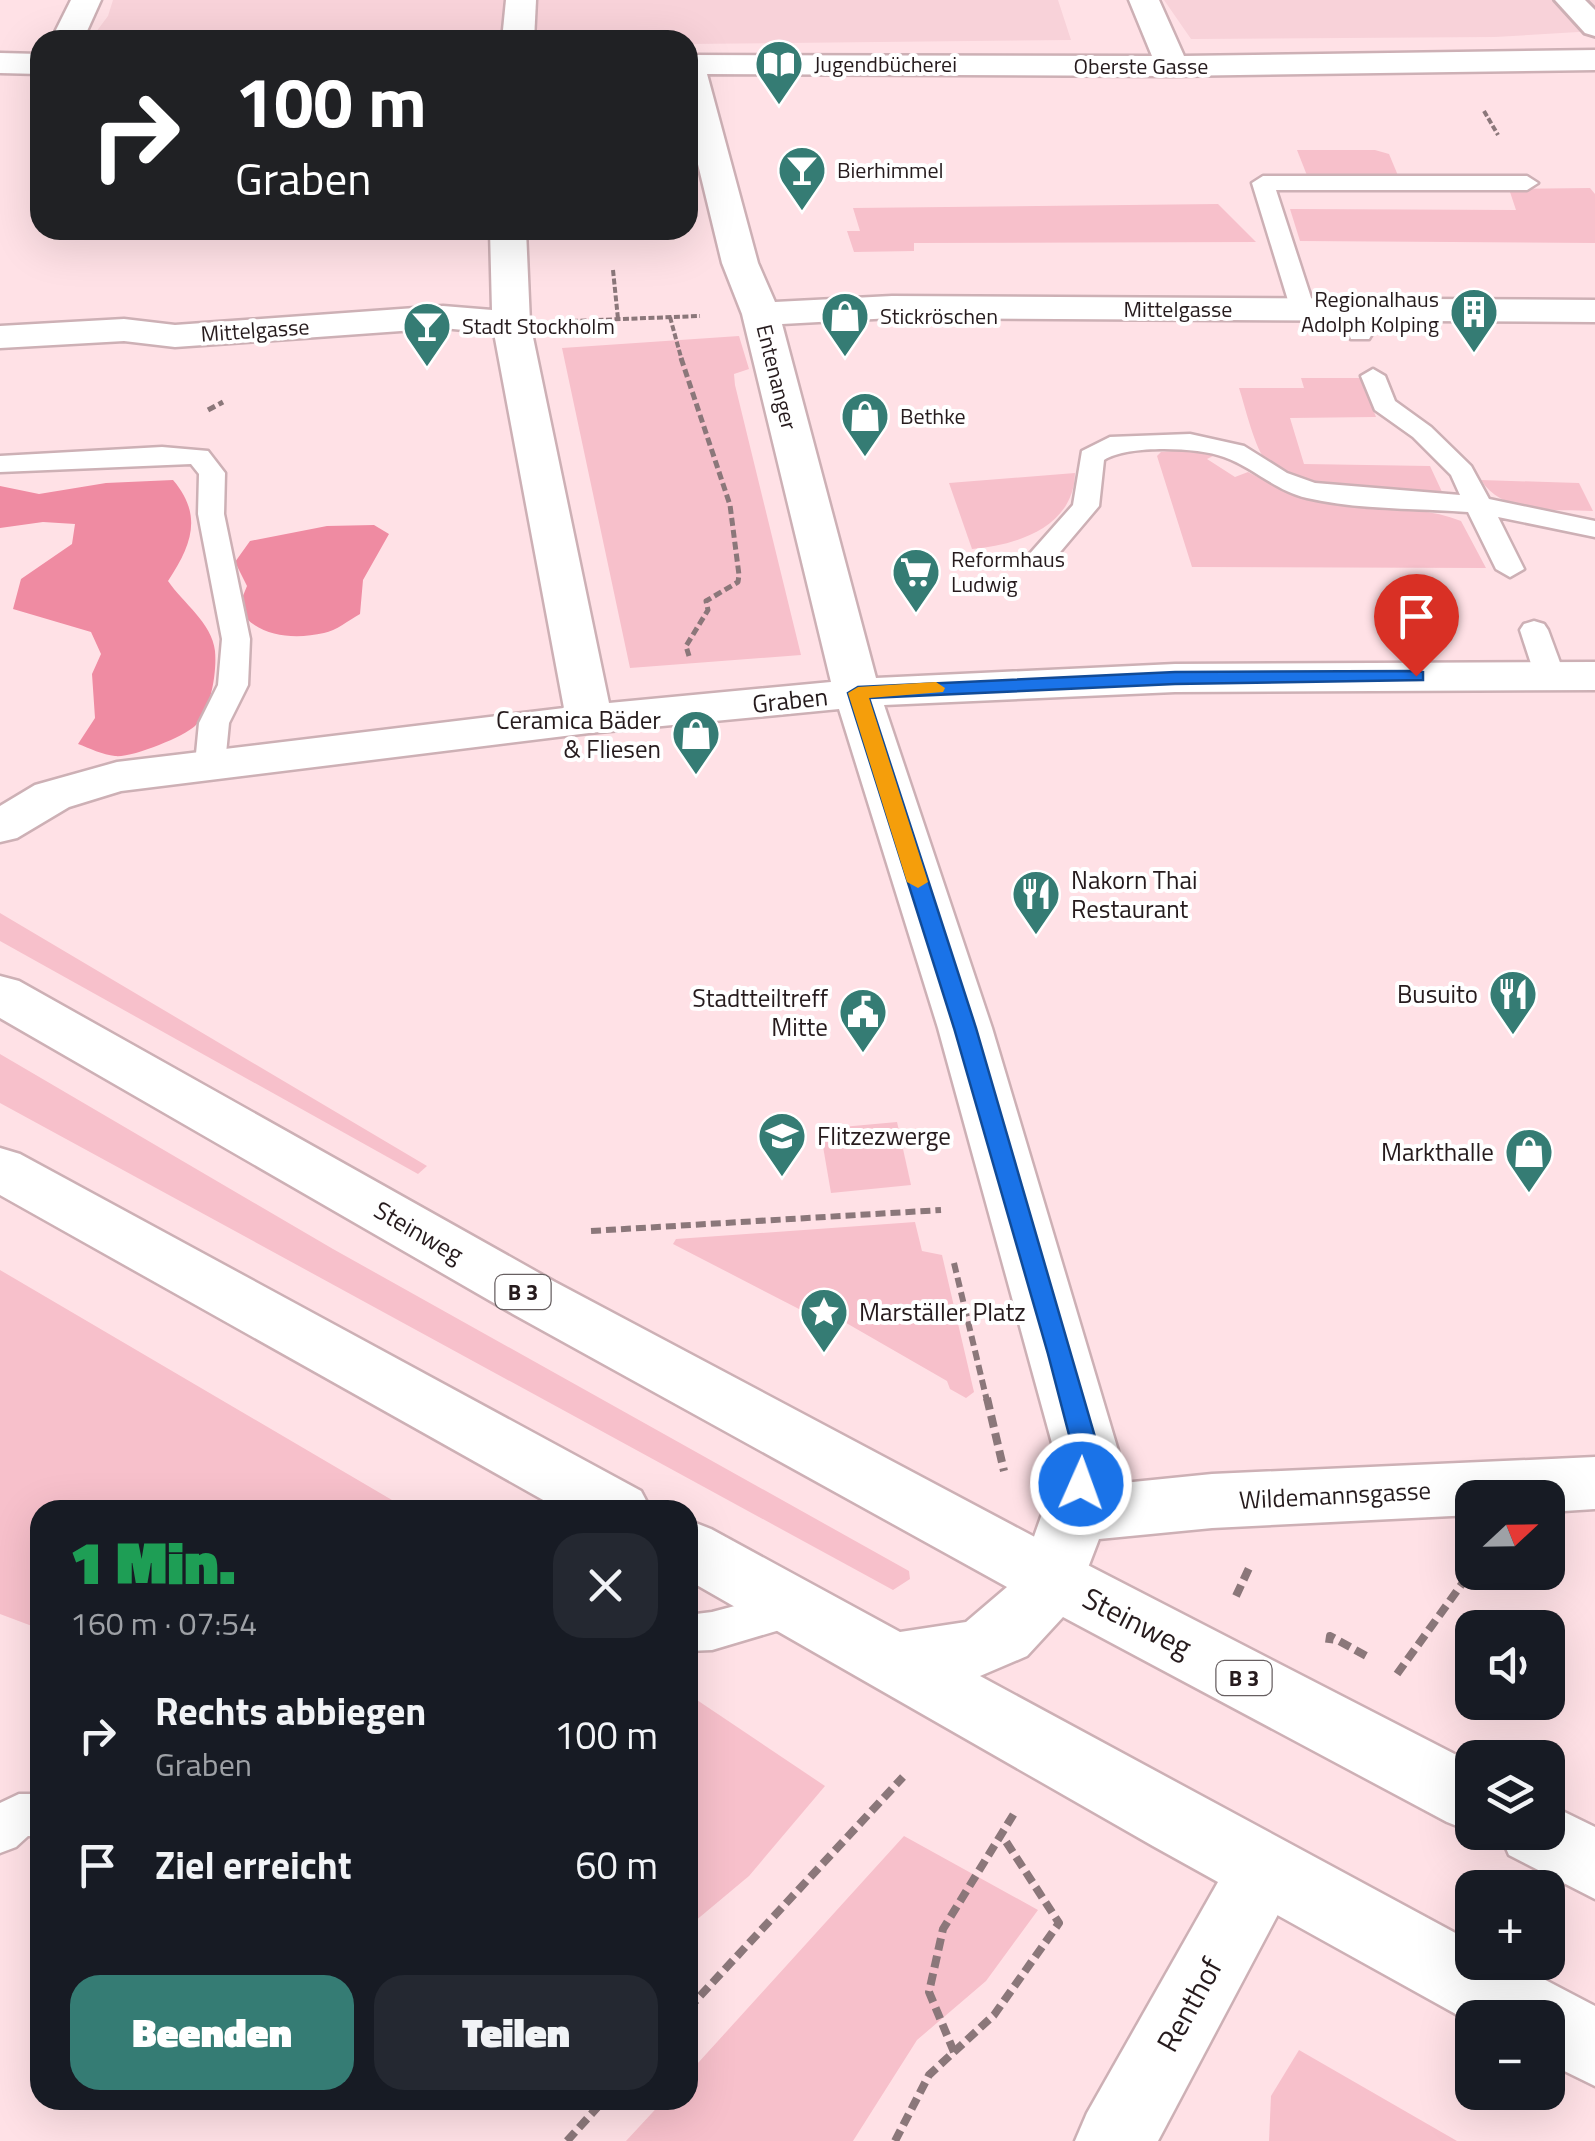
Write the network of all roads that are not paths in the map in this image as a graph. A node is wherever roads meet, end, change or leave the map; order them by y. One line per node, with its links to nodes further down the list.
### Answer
1 (86, 0): 6 (street)
2 (521, 0): 7 (street)
3 (1144, 0): 12 (street)
4 (1569, 0): 5 (street)
5 (1595, 27)
6 (72, 30)
7 (519, 30)
8 (1595, 60): 12 (street, Oberste Gasse)
9 (0, 63): 10 (street)
10 (30, 64)
11 (698, 64): 12 (street, Oberste Gasse)
12 (1172, 66)
13 (698, 102): 18 (street, Entenanger)
14 (1527, 183): 16 (lane)
15 (508, 240): 19 (street)
16 (1303, 310): 17 (street, Mittelgasse); 18 (street, Mittelgasse)
17 (1595, 311)
18 (761, 314): 30 (street, Entenanger)
19 (511, 323): 20 (street, Mittelgasse); 31 (street)
20 (0, 337)
21 (1372, 376): 23 (lane)
22 (0, 464): 32 (lane)
23 (1479, 506): 24 (lane); 25 (lane); 26 (lane)
24 (1595, 528)
25 (1040, 558)
26 (1510, 569)
27 (1534, 630): 28 (lane)
28 (1550, 676): 29 (street, Graben); 30 (street, Graben)
29 (1595, 676)
30 (858, 693): 31 (street, Graben); 38 (street, Entenanger)
31 (589, 719): 32 (street, Graben)
32 (210, 764): 33 (street, Graben)
33 (0, 827)
34 (0, 994): 40 (street, Steinweg / B 3)
35 (0, 1169): 37 (street)
36 (1595, 1484): 38 (street, Wildemannsgasse)
37 (600, 1500)
38 (1075, 1514): 40 (street, Entenanger)
39 (698, 1554): 41 (street)
40 (1052, 1579): 43 (street, Steinweg); 44 (street, Steinweg / B 3)
41 (795, 1608): 42 (lane); 43 (street)
42 (698, 1632)
43 (896, 1663): 49 (street)
44 (1454, 1789)
45 (30, 1815): 46 (lane)
46 (0, 1832)
47 (1565, 1848): 48 (street)
48 (1595, 1865)
49 (1265, 1869): 50 (street); 53 (street, Renthof)
50 (1506, 2000)
51 (1565, 2031): 52 (street)
52 (1595, 2048)
53 (1114, 2141)

